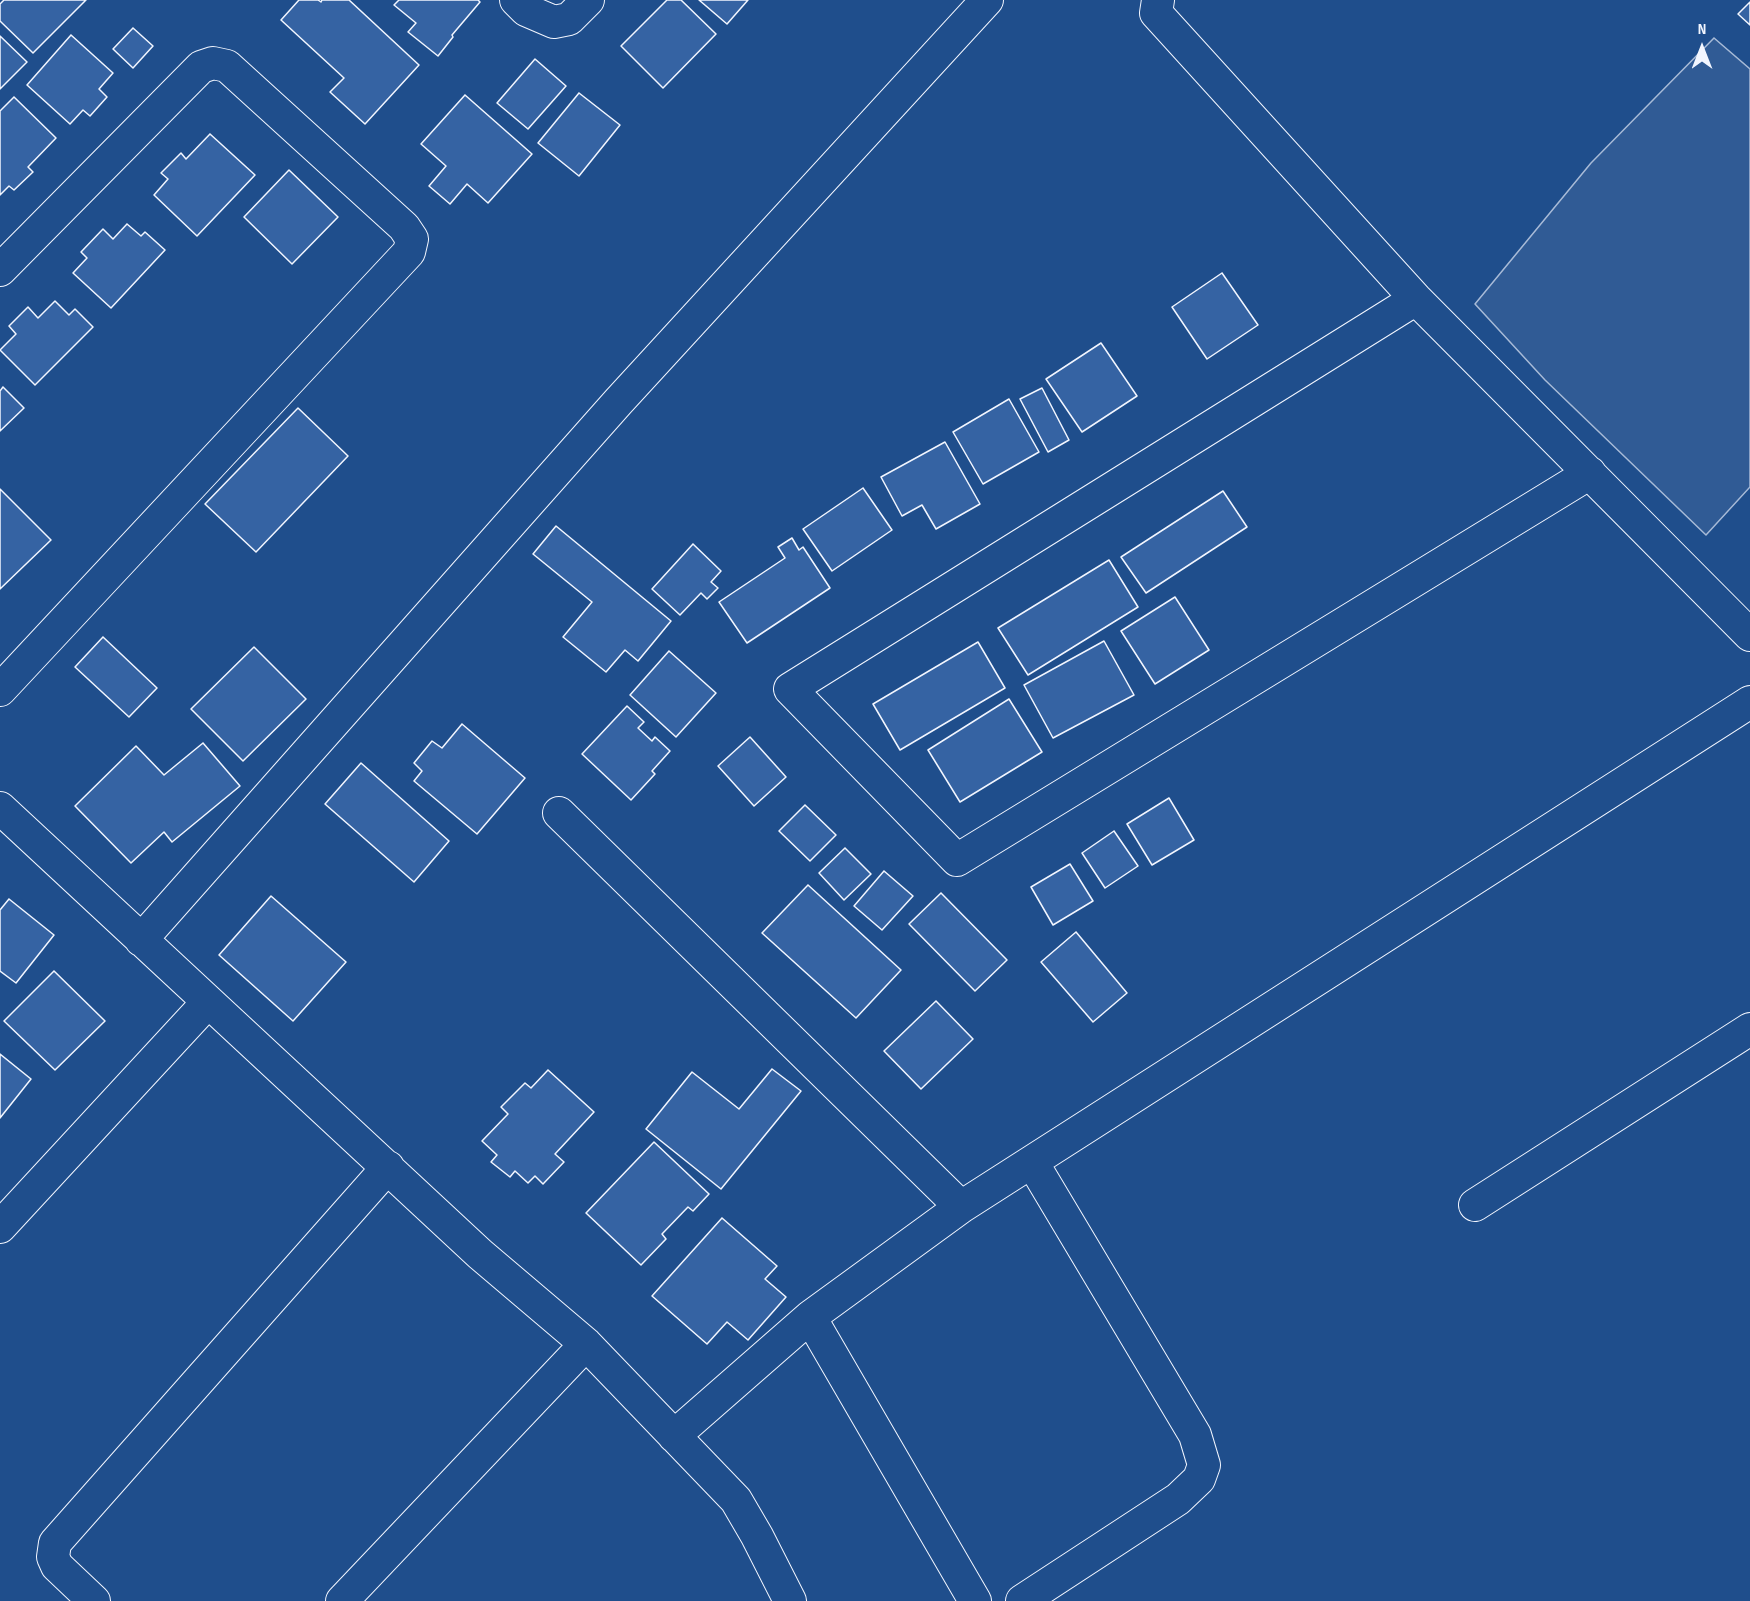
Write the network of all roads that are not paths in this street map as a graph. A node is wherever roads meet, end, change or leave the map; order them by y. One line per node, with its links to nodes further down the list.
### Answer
1 (516, 0): 2 (street)
2 (588, 0)
3 (987, 0): 13 (street)
4 (1158, 0): 6 (street)
5 (0, 270): 9 (street)
6 (1416, 299): 7 (street); 7 (street)
7 (1590, 473): 8 (street)
8 (1750, 635)
9 (0, 690)
10 (1750, 702): 16 (street)
11 (559, 813): 19 (street)
12 (6, 826): 13 (street)
13 (141, 940): 14 (street)
14 (208, 1002): 17 (street); 20 (street)
15 (1750, 1029): 18 (street)
16 (1032, 1162): 19 (street); 28 (street)
17 (388, 1167): 22 (street); 24 (street)
18 (1475, 1205)
19 (962, 1207): 21 (street)
20 (0, 1227)
21 (810, 1317): 23 (street); 27 (street)
22 (586, 1344): 23 (street); 25 (street)
23 (674, 1436): 26 (street)
24 (94, 1601)
25 (342, 1601)
26 (790, 1601)
27 (975, 1601)
28 (1022, 1601)

